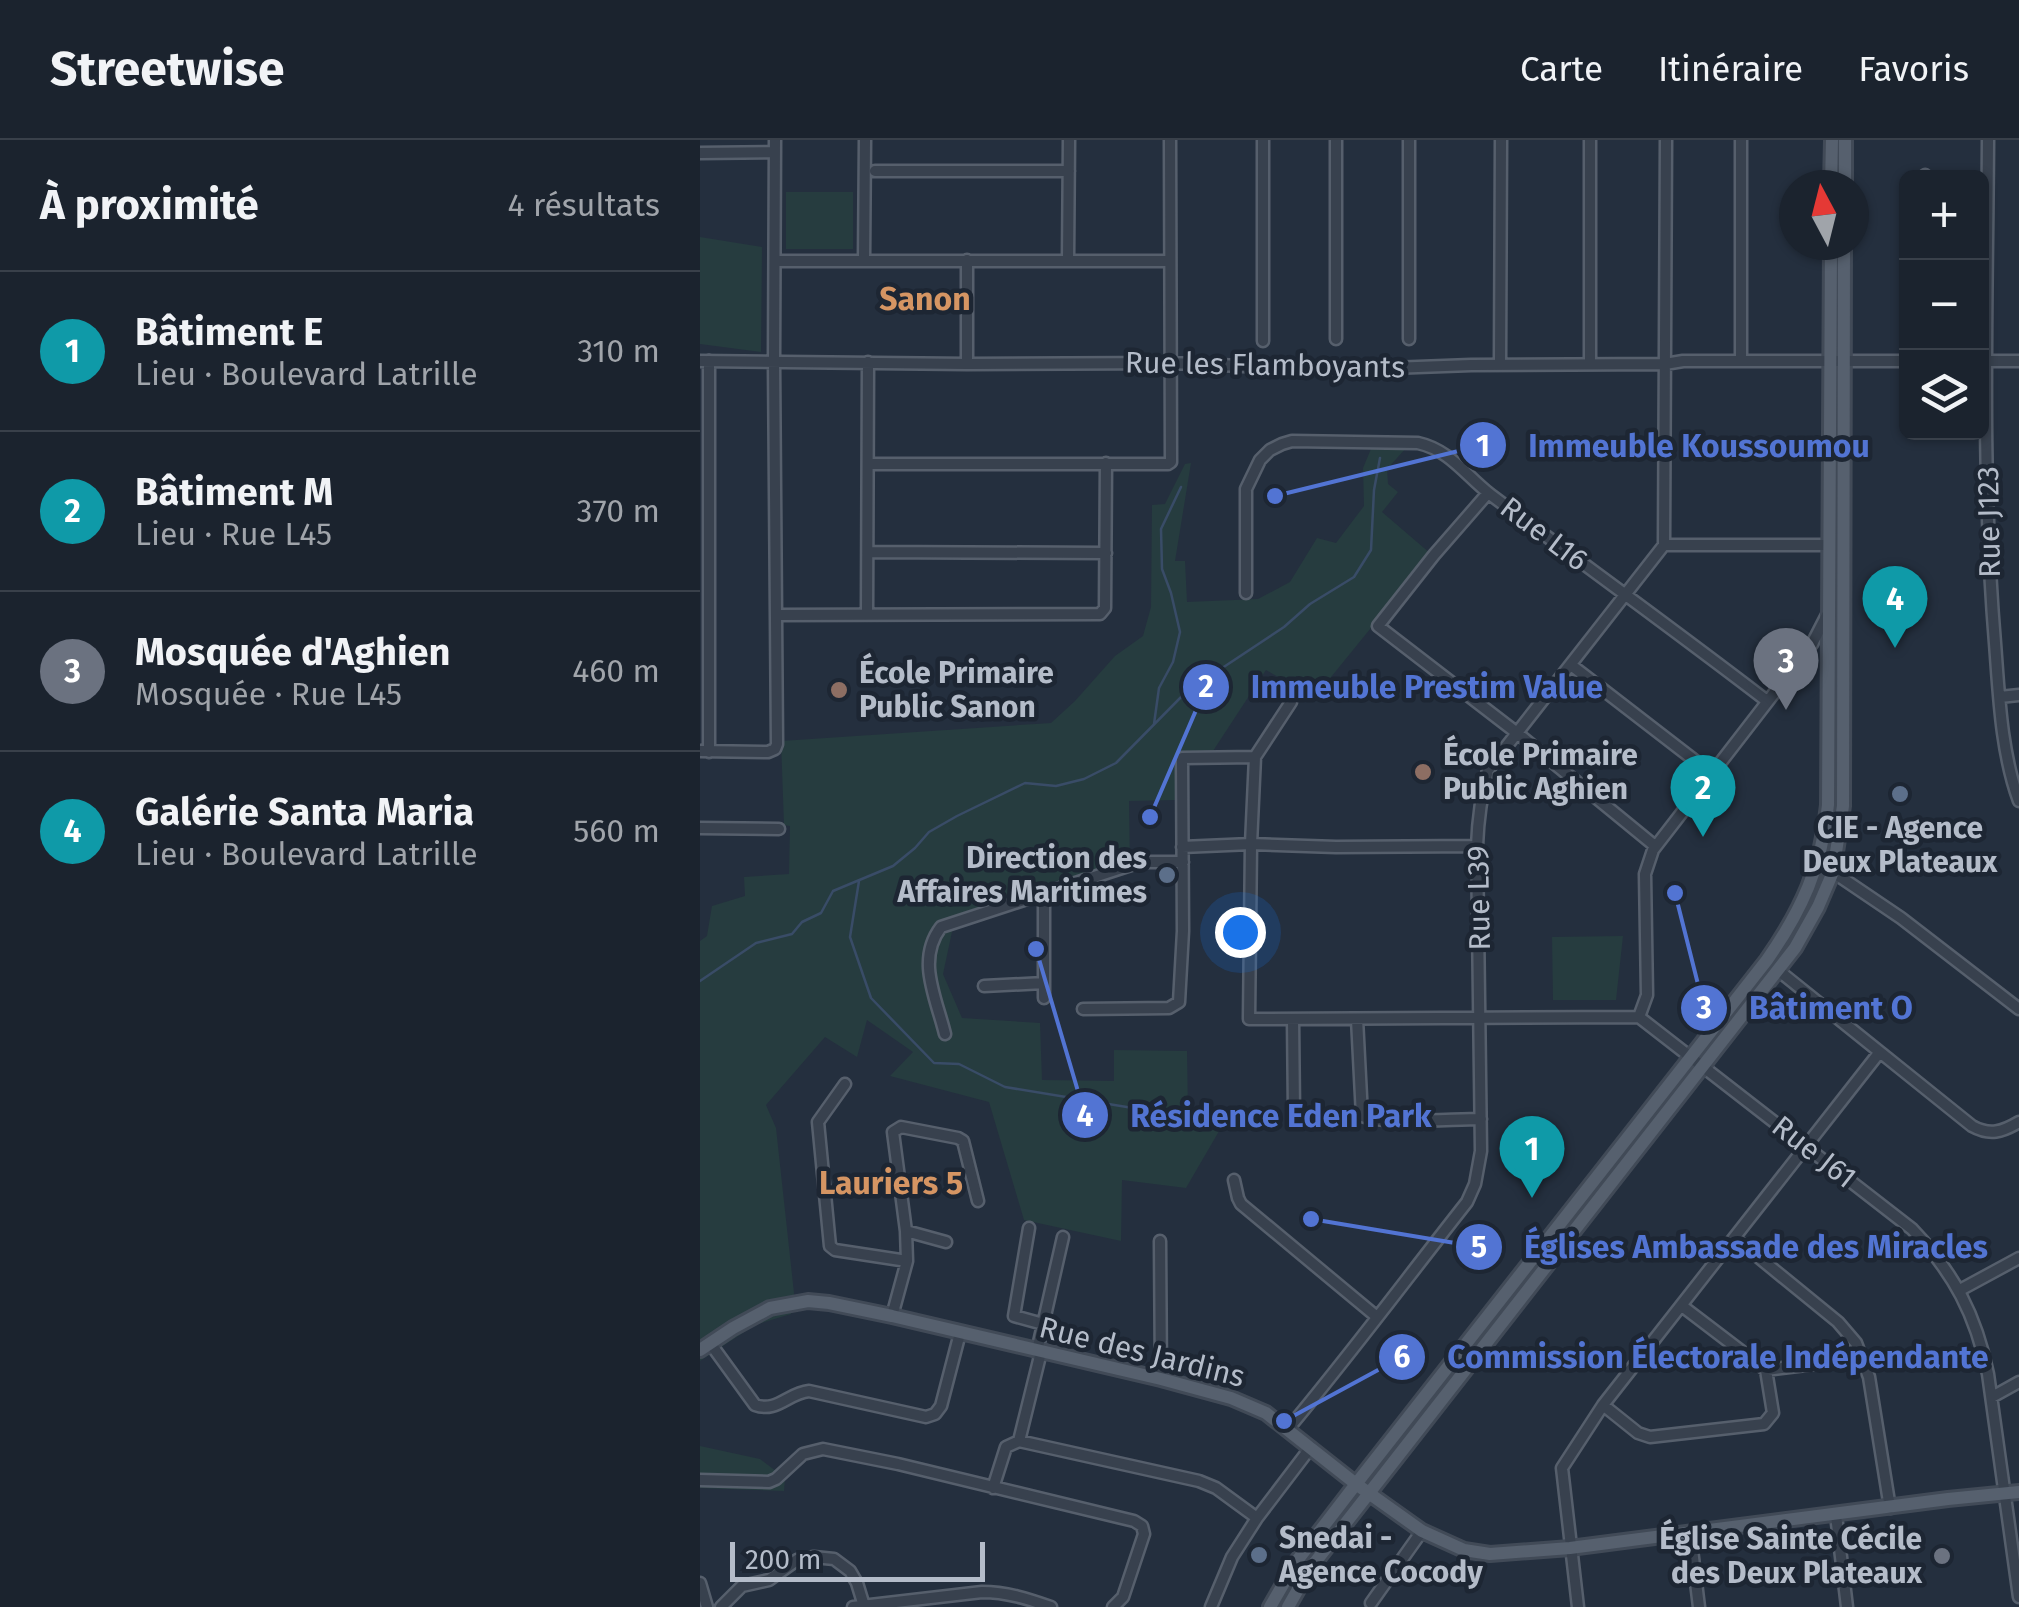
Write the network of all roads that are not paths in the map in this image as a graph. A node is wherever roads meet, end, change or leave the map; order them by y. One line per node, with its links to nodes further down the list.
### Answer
1 (865, 140): 22 (street)
2 (1069, 140): 20 (street)
3 (1170, 140): 28 (street)
4 (1263, 140): 31 (street)
5 (1336, 140): 29 (street)
6 (1409, 140): 30 (street)
7 (1500, 140): 43 (street)
8 (1590, 140): 44 (street)
9 (1666, 140): 45 (street)
10 (1741, 140): 34 (street)
11 (1832, 140): 17 (main road)
12 (1845, 140): 18 (main road)
13 (1988, 140): 19 (street, Rue J123)
14 (775, 146): 15 (street); 21 (street)
15 (700, 153)
16 (876, 170): 20 (street)
17 (1832, 170)
18 (1845, 170)
19 (1987, 170)
20 (1064, 171): 24 (street)
21 (775, 260): 22 (street); 38 (street)
22 (864, 260): 23 (street)
23 (967, 260): 24 (street); 41 (street)
24 (1068, 260): 28 (street)
25 (1832, 260): 35 (main road)
26 (1843, 260): 35 (main road)
27 (1984, 260): 32 (street, Rue J123)
28 (1170, 261): 42 (street)
29 (1336, 339)
30 (1409, 339)
31 (1263, 341)
32 (1984, 350)
33 (704, 361): 38 (street, Rue les Flamboyants); 47 (street)
34 (1741, 361): 35 (street, Rue les Flamboyants); 45 (street, Rue les Flamboyants)
35 (1837, 361): 36 (street, Rue les Flamboyants); 52 (main road); 77 (main road)
36 (1899, 361)
37 (1989, 361): 40 (street)
38 (774, 362): 39 (street, Rue les Flamboyants); 59 (street)
39 (868, 362): 41 (street, Rue les Flamboyants); 49 (street)
40 (2019, 362)
41 (967, 364): 42 (street, Rue les Flamboyants)
42 (1170, 364): 43 (street, Rue les Flamboyants); 48 (street)
43 (1500, 364): 44 (street, Rue les Flamboyants)
44 (1590, 364): 45 (street, Rue les Flamboyants)
45 (1665, 364): 51 (street)
46 (1986, 440): 62 (street, Rue J123)
47 (704, 462): 66 (street)
48 (1106, 463): 49 (street); 54 (street)
49 (868, 464): 53 (street)
50 (1488, 493): 55 (street, Rue L16); 56 (street, Rue L16); 65 (street)
51 (1664, 544): 52 (street); 56 (street, Rue L39)
52 (1830, 545): 57 (main road)
53 (869, 552): 54 (street); 58 (street)
54 (1106, 554): 58 (street)
55 (1246, 594)
56 (1627, 595): 60 (street, Rue L39); 64 (street, Rue L16)
57 (1830, 609): 64 (street); 91 (main road)
58 (868, 614): 59 (street)
59 (776, 616): 66 (street)
60 (1571, 665): 65 (street, Rue L39); 68 (street)
61 (2019, 695): 62 (street)
62 (2000, 697): 69 (street, Rue J123)
63 (1292, 702): 67 (street)
64 (1767, 702): 68 (street)
65 (1517, 733): 74 (street, Rue L39); 75 (street)
66 (705, 752)
67 (1255, 757): 72 (street); 73 (street)
68 (1710, 773): 75 (street)
69 (2019, 801)
70 (700, 828): 71 (street)
71 (779, 829)
72 (1251, 844): 73 (street); 74 (street); 87 (street)
73 (1182, 846): 76 (street)
74 (1478, 846): 86 (street, Rue L39)
75 (1654, 848): 85 (street)
76 (1182, 862): 78 (street); 83 (street)
77 (1834, 872): 79 (main road); 84 (street)
78 (1044, 893): 80 (street); 89 (street)
79 (1778, 971): 90 (street); 91 (main road)
80 (1044, 983): 81 (street); 82 (street)
81 (984, 986)
82 (1044, 998)
83 (1083, 1009)
84 (2019, 1009)
85 (1640, 1017): 86 (street); 91 (street, Rue J61)
86 (1481, 1018): 88 (street); 94 (street, Rue L39)
87 (1293, 1019): 88 (street); 93 (street)
88 (1357, 1019): 94 (street)
89 (944, 1034)
90 (1879, 1053): 95 (street); 96 (street)
91 (1698, 1060): 96 (street, Rue J61); 125 (main road); 128 (main road)
92 (845, 1084): 106 (street)
93 (1294, 1112)
94 (1481, 1119): 110 (street, Rue L39)
95 (2019, 1122)
96 (1806, 1146): 102 (street); 107 (street, Rue J61)
97 (1234, 1180): 110 (street)
98 (978, 1201): 100 (street)
99 (1030, 1228): 111 (street)
100 (906, 1231): 104 (street); 106 (street)
101 (1063, 1237): 111 (street)
102 (1735, 1238): 108 (street); 115 (street)
103 (1160, 1241): 117 (street)
104 (946, 1242)
105 (2019, 1258): 107 (street)
106 (907, 1261): 109 (street)
107 (1960, 1290): 119 (street, Rue J61)
108 (1682, 1306): 116 (street); 120 (street)
109 (892, 1316): 112 (main road, Rue des Jardins); 113 (main road, Rue des Jardins)
110 (1377, 1317): 121 (street, Rue L39)
111 (1042, 1324): 114 (street)
112 (960, 1333): 113 (street); 114 (main road, Rue des Jardins)
113 (705, 1347)
114 (1039, 1351): 117 (main road, Rue des Jardins); 122 (street)
115 (1864, 1358): 116 (street); 129 (street)
116 (1766, 1370): 120 (street)
117 (1161, 1379): 121 (main road, Rue des Jardins)
118 (2019, 1382): 119 (street)
119 (1992, 1397): 127 (street, Rue J61)
120 (1603, 1406): 134 (street)
121 (1288, 1428): 123 (main road, Rue des Jardins)
122 (1018, 1441): 126 (street); 131 (street)
123 (1311, 1448): 125 (main road, Rue des Jardins); 131 (street)
124 (700, 1480): 126 (street)
125 (1356, 1484): 128 (main road, Rue des Jardins); 145 (main road)
126 (993, 1488): 143 (street)
127 (2012, 1492): 129 (main road, Rue des Jardins); 136 (street, Rue J61)
128 (1370, 1494): 132 (main road, Rue des Jardins); 146 (main road)
129 (1890, 1508): 130 (main road, Rue des Jardins)
130 (1836, 1515): 133 (main road, Rue des Jardins); 149 (street)
131 (1256, 1518): 144 (street)
132 (1422, 1531): 134 (main road, Rue des Jardins); 138 (street)
133 (1690, 1533): 134 (main road, Rue des Jardins); 148 (street)
134 (1570, 1548): 147 (street)
135 (700, 1583): 139 (street)
136 (2019, 1597)
137 (864, 1606): 140 (street); 141 (street); 142 (street)
138 (1371, 1606)
139 (707, 1607)
140 (721, 1607)
141 (853, 1607)
142 (1052, 1607)
143 (1113, 1607)
144 (1211, 1607)
145 (1270, 1607)
146 (1288, 1607)
147 (1578, 1607)
148 (1699, 1607)
149 (1847, 1607)

